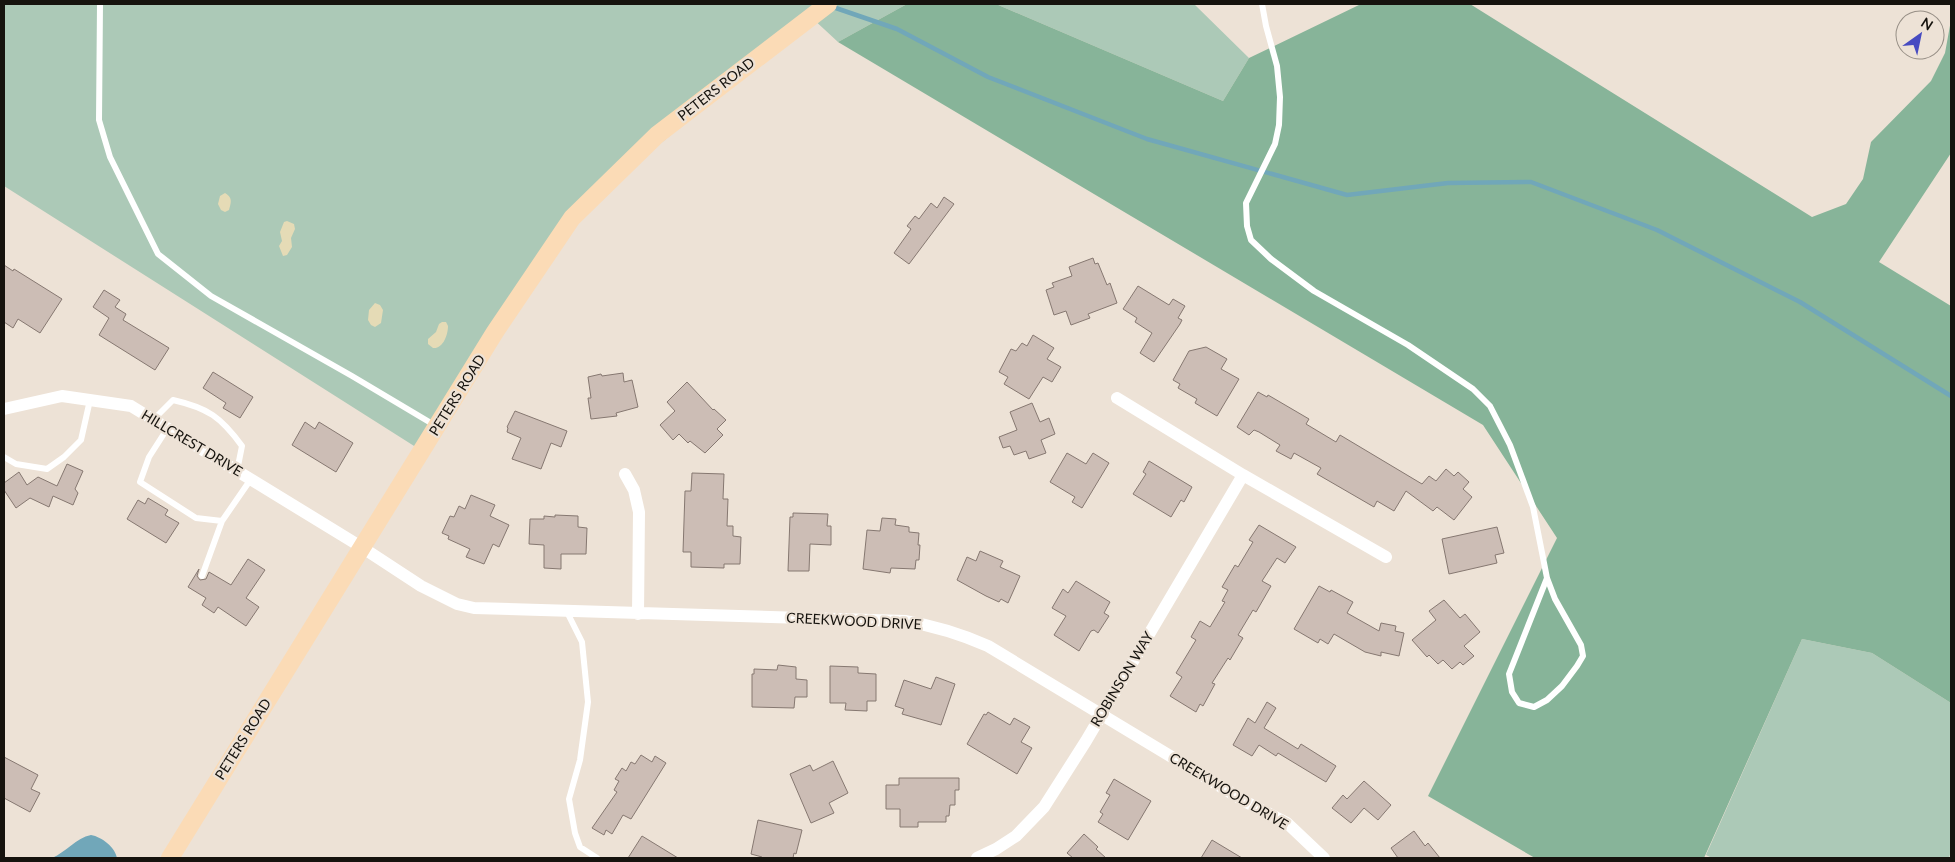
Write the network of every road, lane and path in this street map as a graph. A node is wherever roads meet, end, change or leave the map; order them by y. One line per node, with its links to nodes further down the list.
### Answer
1 (100, 4): 8 (lane)
2 (828, 4): 8 (street, PETERS ROAD)
3 (1262, 4): 19 (lane)
4 (1117, 398): 13 (street)
5 (90, 400): 6 (street, HILLCREST DRIVE); 7 (street, HILLCREST DRIVE); 10 (lane)
6 (4, 409)
7 (153, 420): 9 (street, HILLCREST DRIVE); 11 (lane)
8 (437, 427): 16 (street, PETERS ROAD)
9 (167, 428): 11 (street, HILLCREST DRIVE); 15 (lane)
10 (4, 457)
11 (237, 471): 14 (street, HILLCREST DRIVE)
12 (625, 474): 21 (street)
13 (1242, 475): 17 (street); 22 (street, ROBINSON WAY)
14 (251, 479): 15 (lane); 16 (street, HILLCREST DRIVE)
15 (222, 521): 18 (lane)
16 (363, 548): 20 (street, CREEKWOOD DRIVE); 23 (street, PETERS ROAD)
17 (1386, 557)
18 (202, 576)
19 (1547, 578): 19 (lane)
20 (567, 612): 21 (street, CREEKWOOD DRIVE); 24 (lane)
21 (638, 614): 22 (street, CREEKWOOD DRIVE)
22 (1101, 715): 25 (street, ROBINSON WAY); 26 (street, CREEKWOOD DRIVE)
23 (170, 858)
24 (597, 858)
25 (976, 858)
26 (1324, 858)

